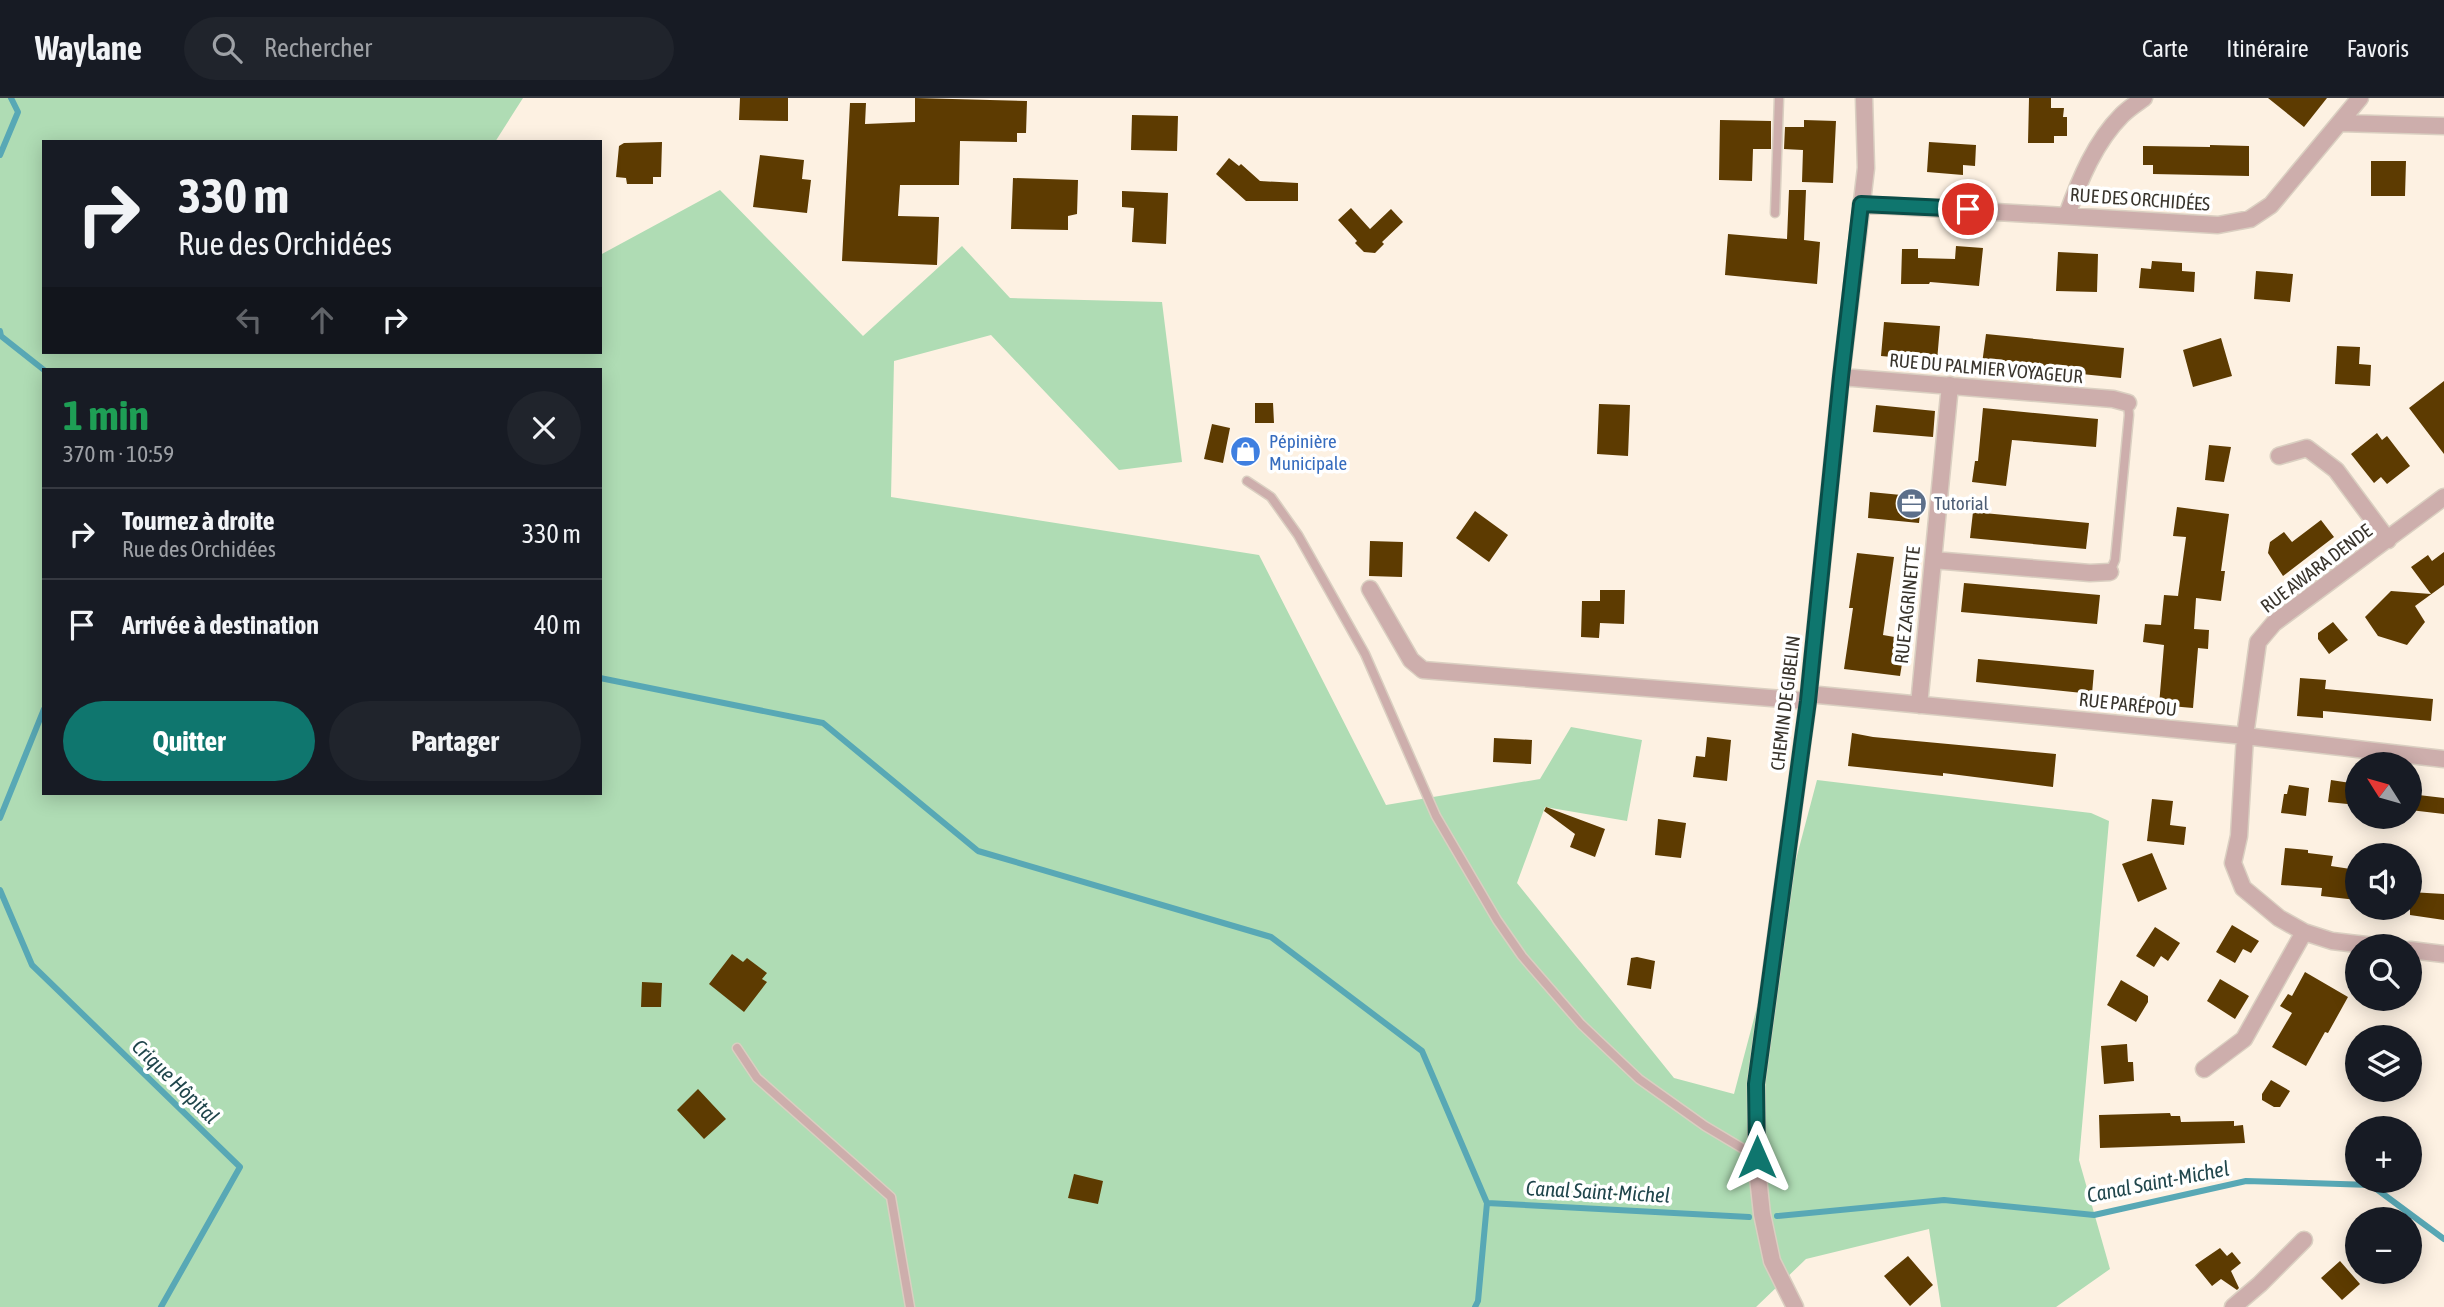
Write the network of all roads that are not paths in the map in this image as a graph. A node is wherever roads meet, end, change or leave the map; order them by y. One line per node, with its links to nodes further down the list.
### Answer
1 (1779, 98): 8 (lane)
2 (1864, 98): 7 (street, CHEMIN DE GIBELIN)
3 (2144, 98): 9 (street)
4 (2360, 98): 5 (street, RUE DES ORCHIDÉES)
5 (2340, 122): 6 (street); 9 (street, RUE DES ORCHIDÉES)
6 (2444, 126)
7 (1861, 204): 9 (street, RUE DES ORCHIDÉES); 10 (street, CHEMIN DE GIBELIN)
8 (1775, 213)
9 (2067, 215)
10 (1841, 377): 11 (street, RUE DU PALMIER VOYAGEUR); 20 (street, CHEMIN DE GIBELIN)
11 (1950, 385): 12 (street, RUE DU PALMIER VOYAGEUR); 17 (street, RUE ZAGRINETTE)
12 (2128, 403): 18 (lane)
13 (2279, 456): 16 (street)
14 (1247, 481): 30 (lane)
15 (2444, 497): 16 (street, RUE AWARA DENDE)
16 (2388, 540): 22 (street, RUE AWARA DENDE)
17 (1933, 560): 18 (street); 21 (street, RUE ZAGRINETTE)
18 (2110, 572)
19 (1370, 589): 20 (street, RUE PARÉPOU)
20 (1808, 697): 21 (street, RUE PARÉPOU); 30 (street, CHEMIN DE GIBELIN)
21 (1919, 705): 22 (street, RUE PARÉPOU)
22 (2245, 736): 23 (street, RUE PARÉPOU); 24 (street, RUE AWARA DENDE)
23 (2444, 759)
24 (2304, 932): 25 (street, RUE AWARA DENDE); 29 (street)
25 (2345, 943)
26 (2422, 951): 27 (street)
27 (2444, 954)
28 (737, 1048): 32 (lane)
29 (2204, 1069)
30 (1757, 1157): 33 (street, CHEMIN DE GIBELIN)
31 (2304, 1240): 34 (street)
32 (910, 1307)
33 (1796, 1307)
34 (2233, 1307)

